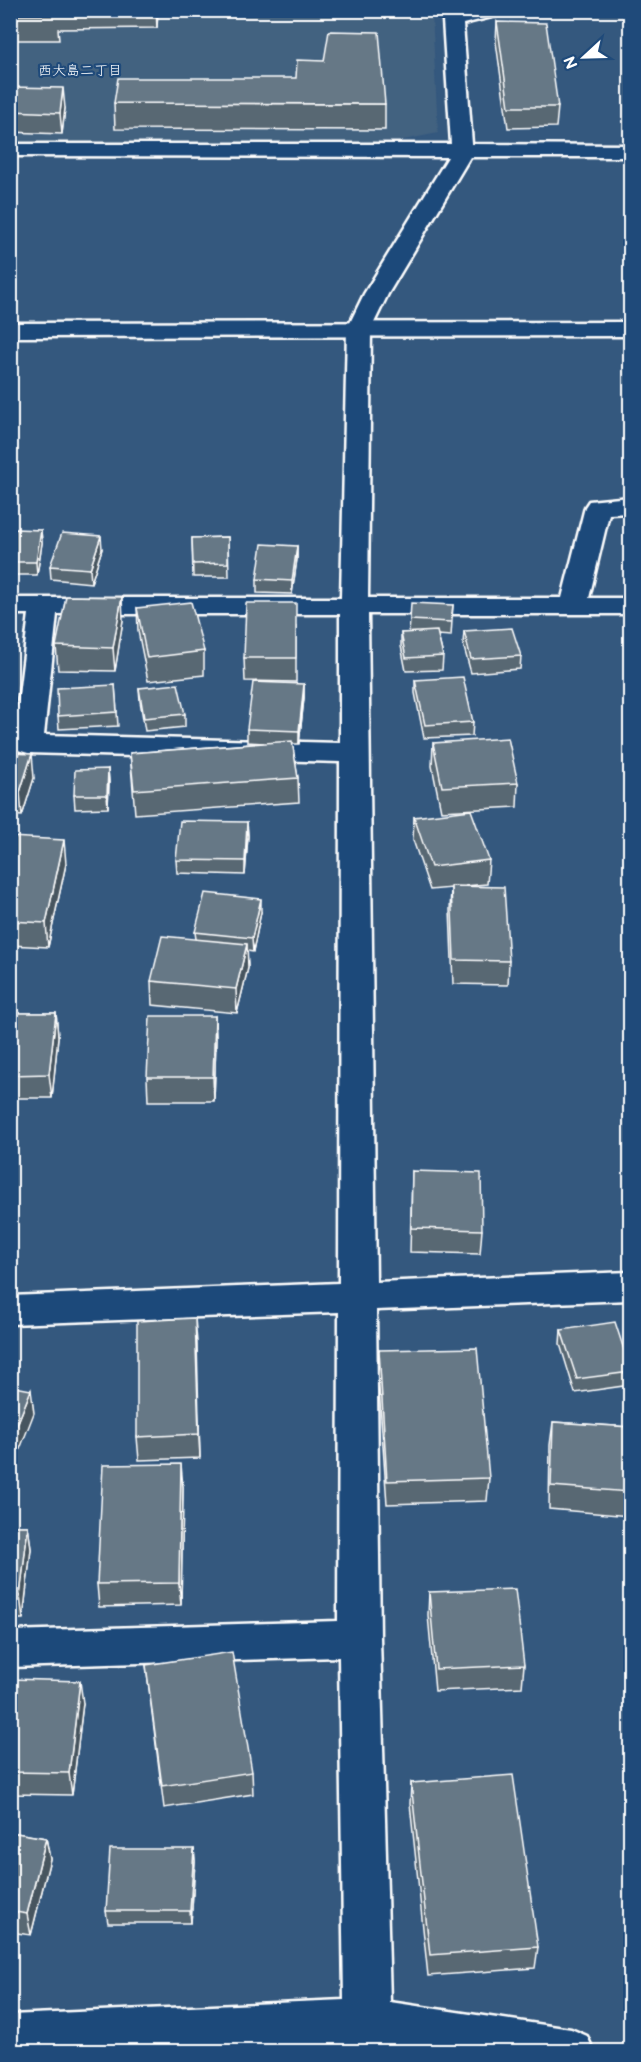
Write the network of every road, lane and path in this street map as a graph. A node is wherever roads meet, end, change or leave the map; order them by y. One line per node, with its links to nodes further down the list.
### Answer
1 (497, 10): 4 (street)
2 (10, 150): 4 (street)
3 (630, 151): 4 (street)
4 (462, 152): 5 (street)
5 (359, 329): 6 (street); 7 (street); 12 (street)
6 (630, 329)
7 (10, 330)
8 (630, 505): 9 (street)
9 (574, 605): 12 (street); 13 (street)
10 (10, 606): 11 (street)
11 (44, 606): 12 (street); 14 (street)
12 (354, 606): 14 (street)
13 (630, 606)
14 (355, 753): 16 (street)
15 (630, 1286): 16 (street)
16 (358, 1296): 17 (street); 18 (street)
17 (10, 1310)
18 (359, 1638): 19 (street); 20 (street)
19 (10, 1649)
20 (367, 2022): 21 (street); 22 (street)
21 (10, 2038)
22 (571, 2052)

